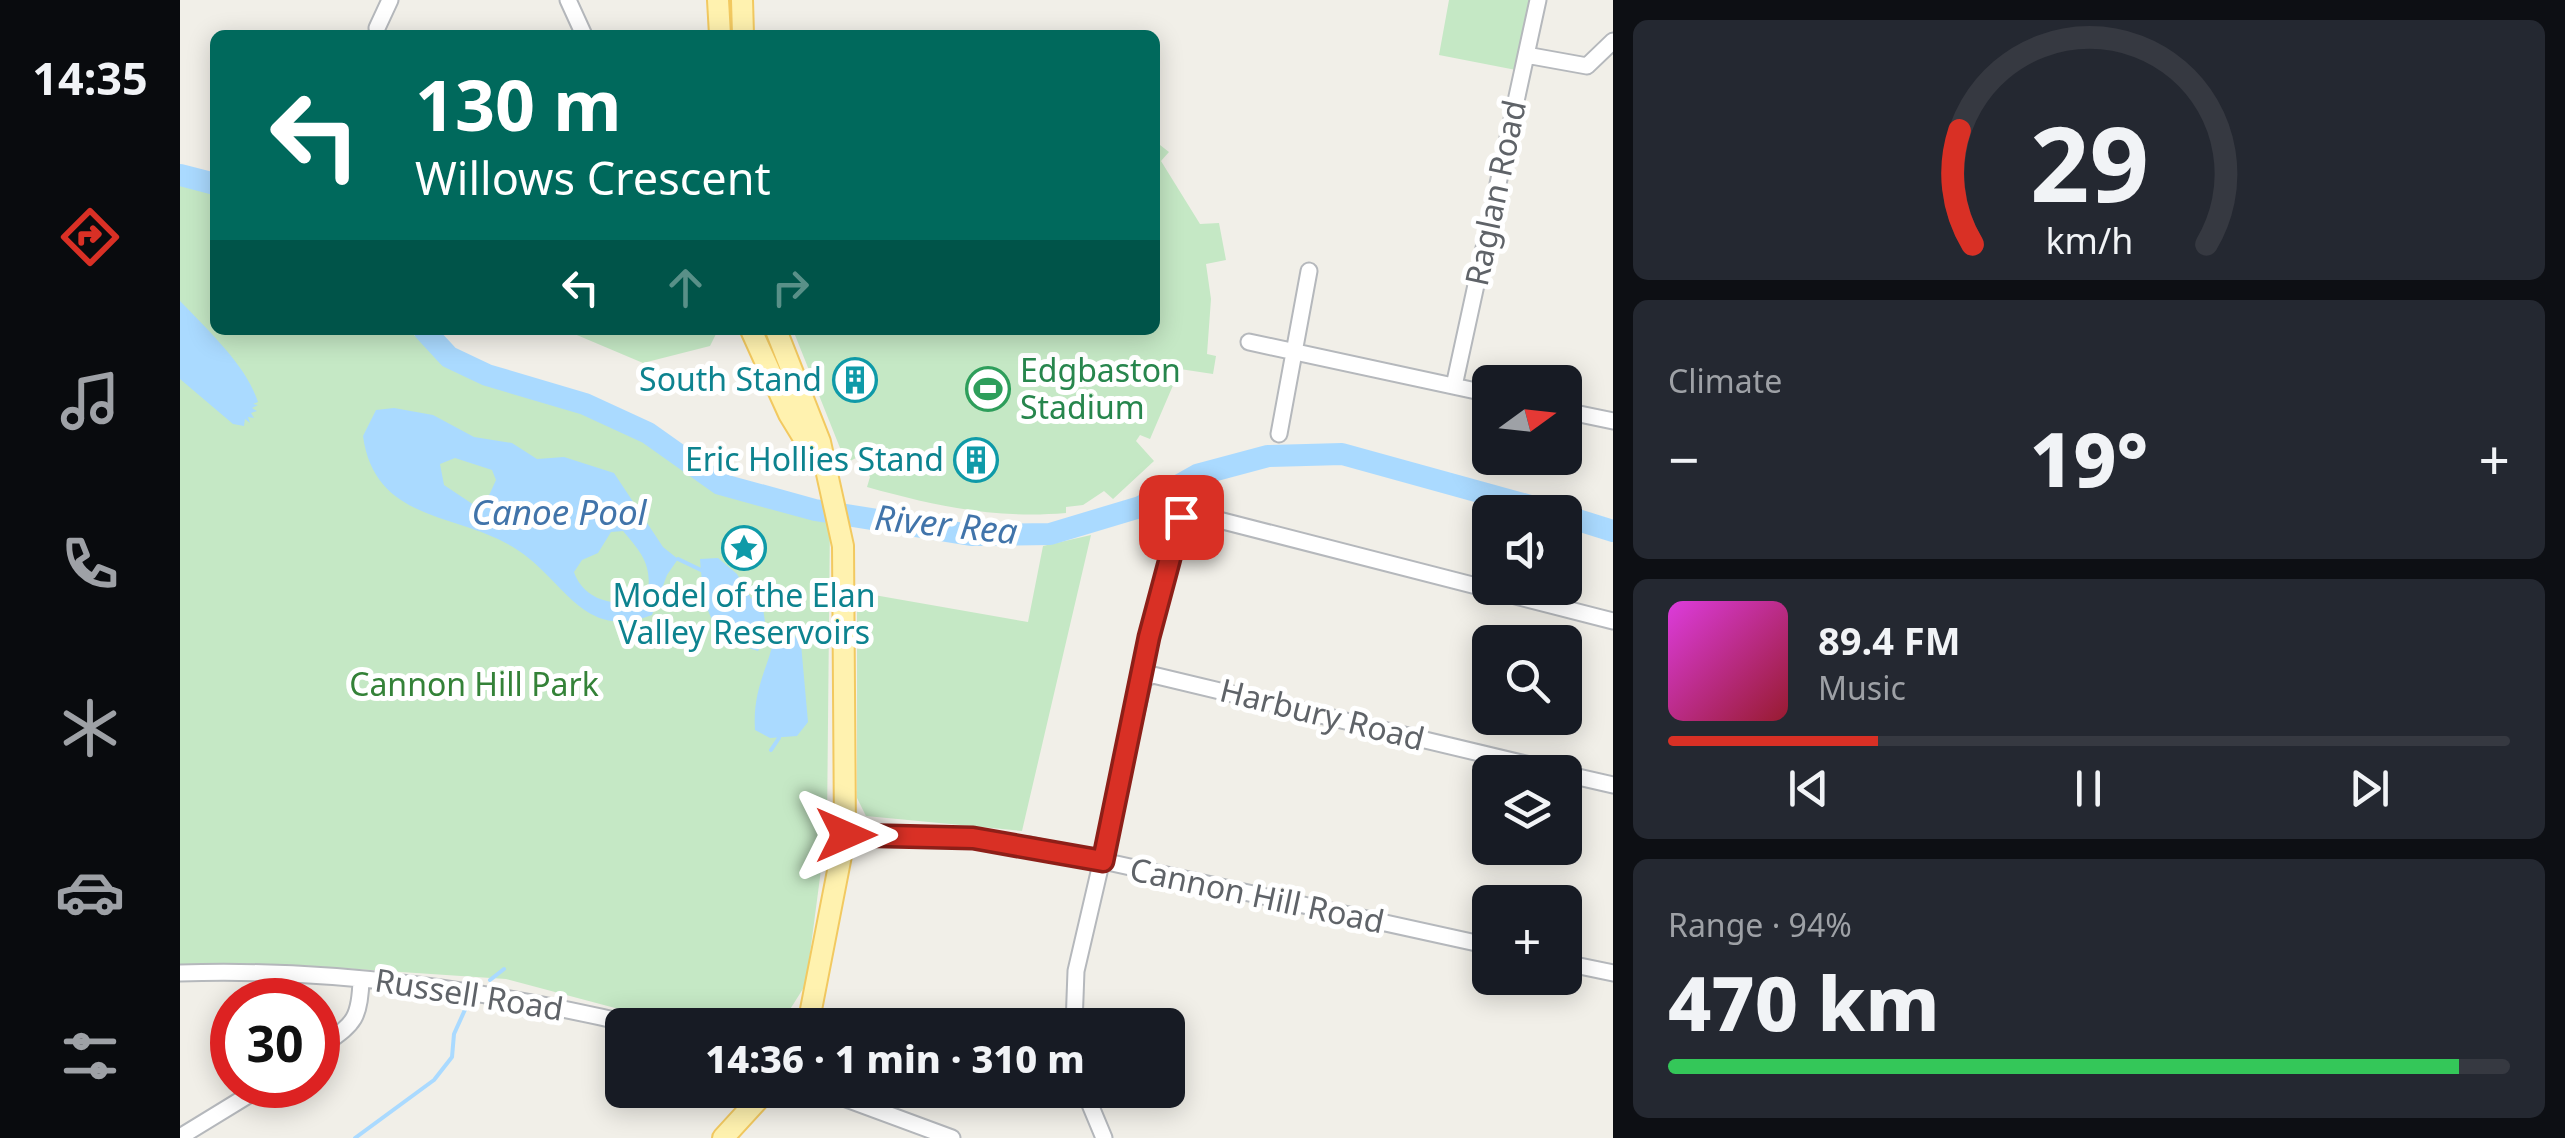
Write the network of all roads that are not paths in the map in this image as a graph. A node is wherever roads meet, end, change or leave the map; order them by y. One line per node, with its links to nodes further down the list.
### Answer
1 (390, 0): 6 (street)
2 (568, 0): 7 (street)
3 (718, 0): 8 (main road)
4 (742, 0): 9 (main road)
5 (1538, 0): 11 (street, Raglan Road)
6 (377, 28)
7 (582, 30)
8 (720, 30)
9 (744, 30)
10 (1612, 41): 11 (street)
11 (1526, 54): 17 (street, Raglan Road)
12 (1308, 271): 16 (street)
13 (752, 335): 22 (main road)
14 (777, 335): 22 (main road)
15 (1248, 342): 16 (street)
16 (1294, 352): 17 (street); 21 (street)
17 (1454, 386): 18 (street)
18 (1472, 390)
19 (1582, 415): 20 (street)
20 (1612, 421)
21 (1279, 434)
22 (833, 488): 28 (main road)
23 (1612, 621): 24 (street)
24 (1144, 679): 25 (street, Harbury Road); 29 (street)
25 (1487, 755)
26 (1582, 778): 27 (street, Harbury Road)
27 (1612, 785)
28 (846, 835): 29 (street, Cannon Hill Road); 35 (main road)
29 (1103, 861): 30 (street, Cannon Hill Road); 36 (street)
30 (1472, 942)
31 (1582, 967): 33 (street)
32 (180, 973): 34 (street, Russell Road)
33 (1612, 974)
34 (361, 979): 37 (street, Russell Road); 38 (street)
35 (811, 1008)
36 (1075, 1008)
37 (605, 1018)
38 (340, 1033)
39 (228, 1108): 43 (street)
40 (755, 1108): 44 (main road)
41 (871, 1108): 45 (street)
42 (1092, 1108): 46 (street)
43 (180, 1137)
44 (723, 1138)
45 (952, 1138)
46 (1104, 1138)

